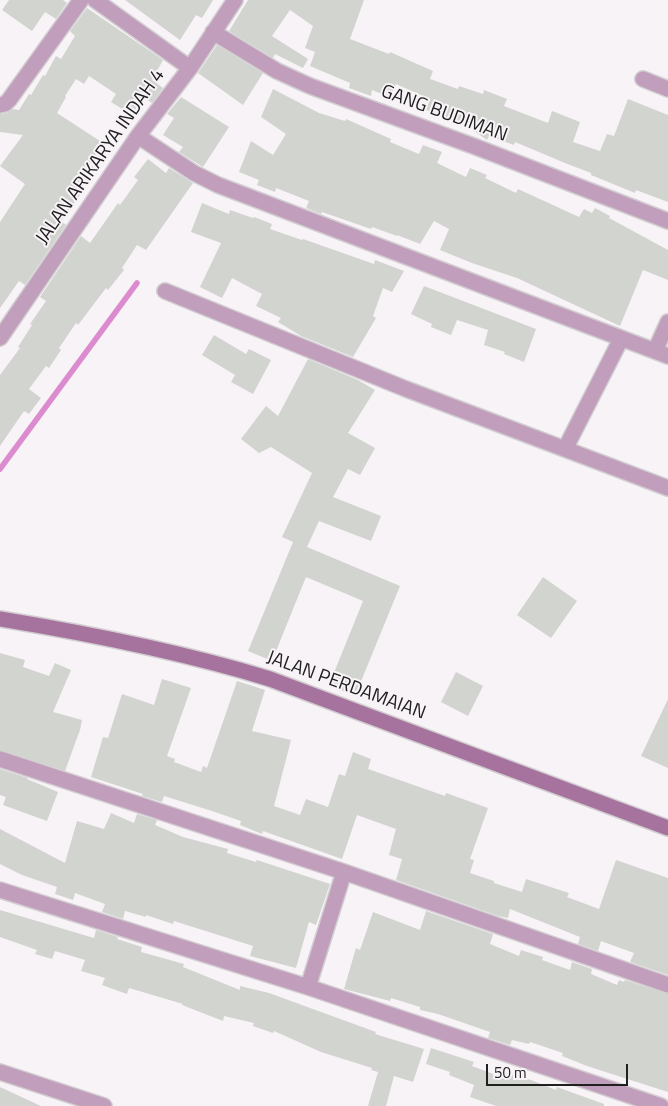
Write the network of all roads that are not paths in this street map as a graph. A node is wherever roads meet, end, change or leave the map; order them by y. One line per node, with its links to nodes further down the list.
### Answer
1 (81, 0): 8 (street)
2 (95, 0): 5 (street)
3 (235, 0): 4 (street, JALAN ARIKARYA INDAH 4)
4 (213, 32): 5 (street, JALAN ARIKARYA INDAH 4); 10 (street, GANG BUDIMAN)
5 (190, 68): 9 (street, JALAN ARIKARYA INDAH 4)
6 (643, 79): 7 (street)
7 (668, 89)
8 (0, 105)
9 (138, 136): 13 (street, JALAN ARIKARYA INDAH 4); 14 (street)
10 (668, 221)
11 (165, 291): 16 (street)
12 (668, 322): 15 (street)
13 (0, 338)
14 (621, 339): 15 (street); 16 (street)
15 (662, 353)
16 (565, 449): 17 (street)
17 (668, 488)
18 (0, 619): 20 (street, JALAN PERDAMAIAN)
19 (0, 759): 21 (street)
20 (668, 828)
21 (344, 872): 23 (street); 24 (street)
22 (0, 890): 24 (street)
23 (668, 985)
24 (308, 987): 27 (street)
25 (0, 1072): 26 (street)
26 (104, 1106)
27 (661, 1106)

